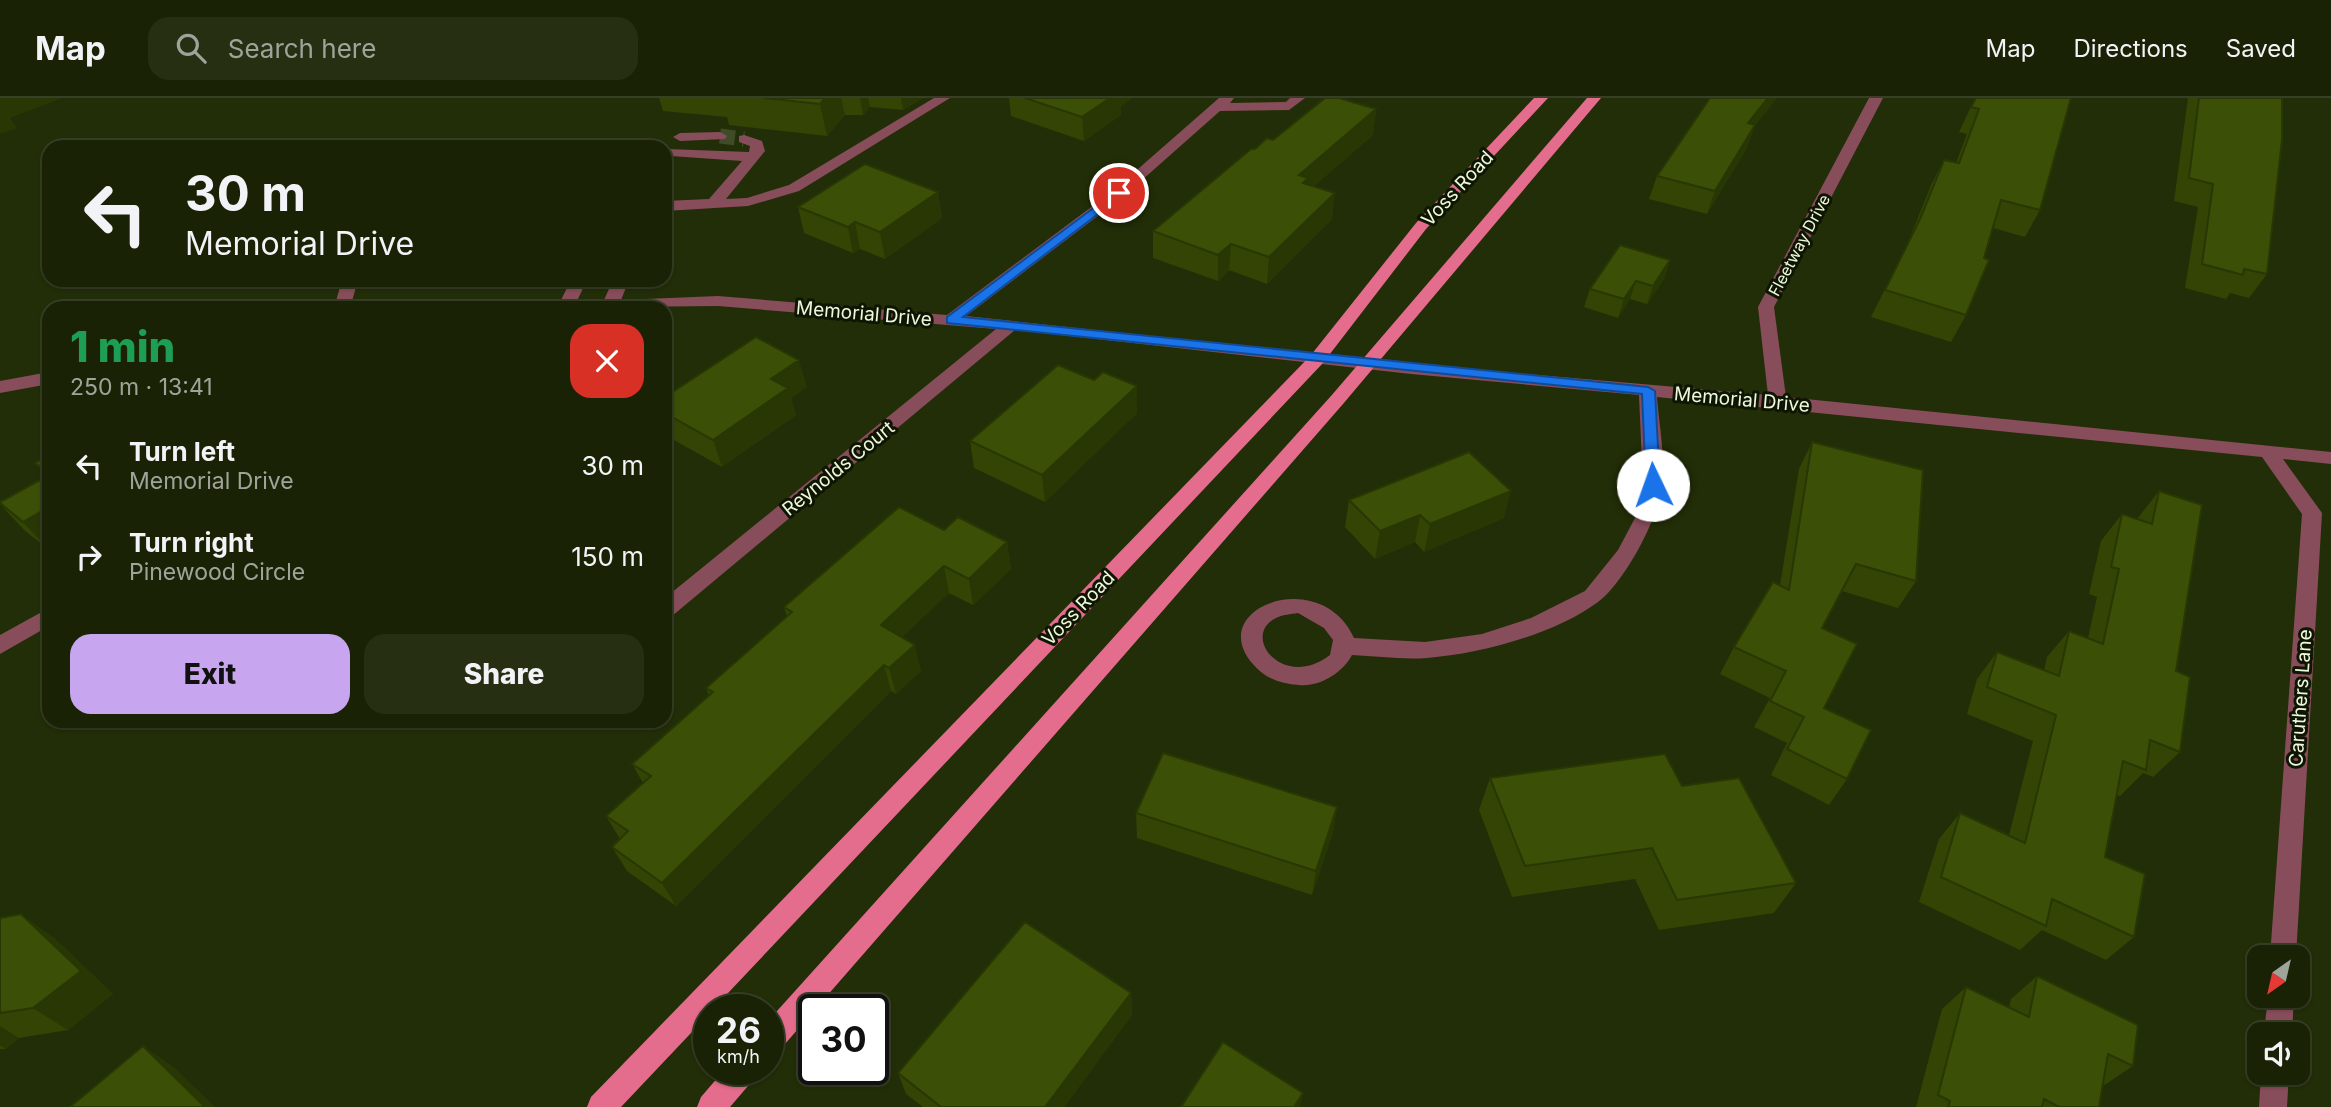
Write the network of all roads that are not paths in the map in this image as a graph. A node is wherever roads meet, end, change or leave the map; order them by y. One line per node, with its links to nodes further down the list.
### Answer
1 (943, 98): 12 (street)
2 (1298, 98): 6 (street)
3 (1541, 98): 17 (main road, Voss Road)
4 (1594, 98): 18 (main road)
5 (1876, 98): 22 (street, Fleetway Drive)
6 (1221, 102): 15 (street)
7 (680, 136): 8 (street)
8 (720, 136)
9 (744, 139): 11 (street)
10 (672, 152): 11 (street)
11 (754, 157): 12 (street)
12 (713, 204): 13 (street)
13 (672, 206)
14 (672, 301): 15 (street, Memorial Drive)
15 (951, 320): 16 (street, Memorial Drive)
16 (1012, 325): 17 (street, Memorial Drive); 25 (street, Reynolds Court)
17 (1317, 359): 18 (street, Memorial Drive); 33 (main road, Voss Road)
18 (1368, 364): 21 (street, Memorial Drive); 30 (main road)
19 (42, 379): 20 (street)
20 (0, 387)
21 (1648, 391): 22 (street, Memorial Drive); 28 (street)
22 (1778, 402): 23 (street, Memorial Drive)
23 (2269, 453): 24 (street, Memorial Drive); 29 (street, Caruthers Lane)
24 (2331, 458)
25 (672, 604)
26 (42, 620): 27 (street)
27 (0, 646)
28 (1344, 646)
29 (2284, 945)
30 (784, 1024)
31 (730, 1085): 34 (main road)
32 (2275, 1085): 35 (street)
33 (601, 1107)
34 (711, 1107)
35 (2273, 1107)

